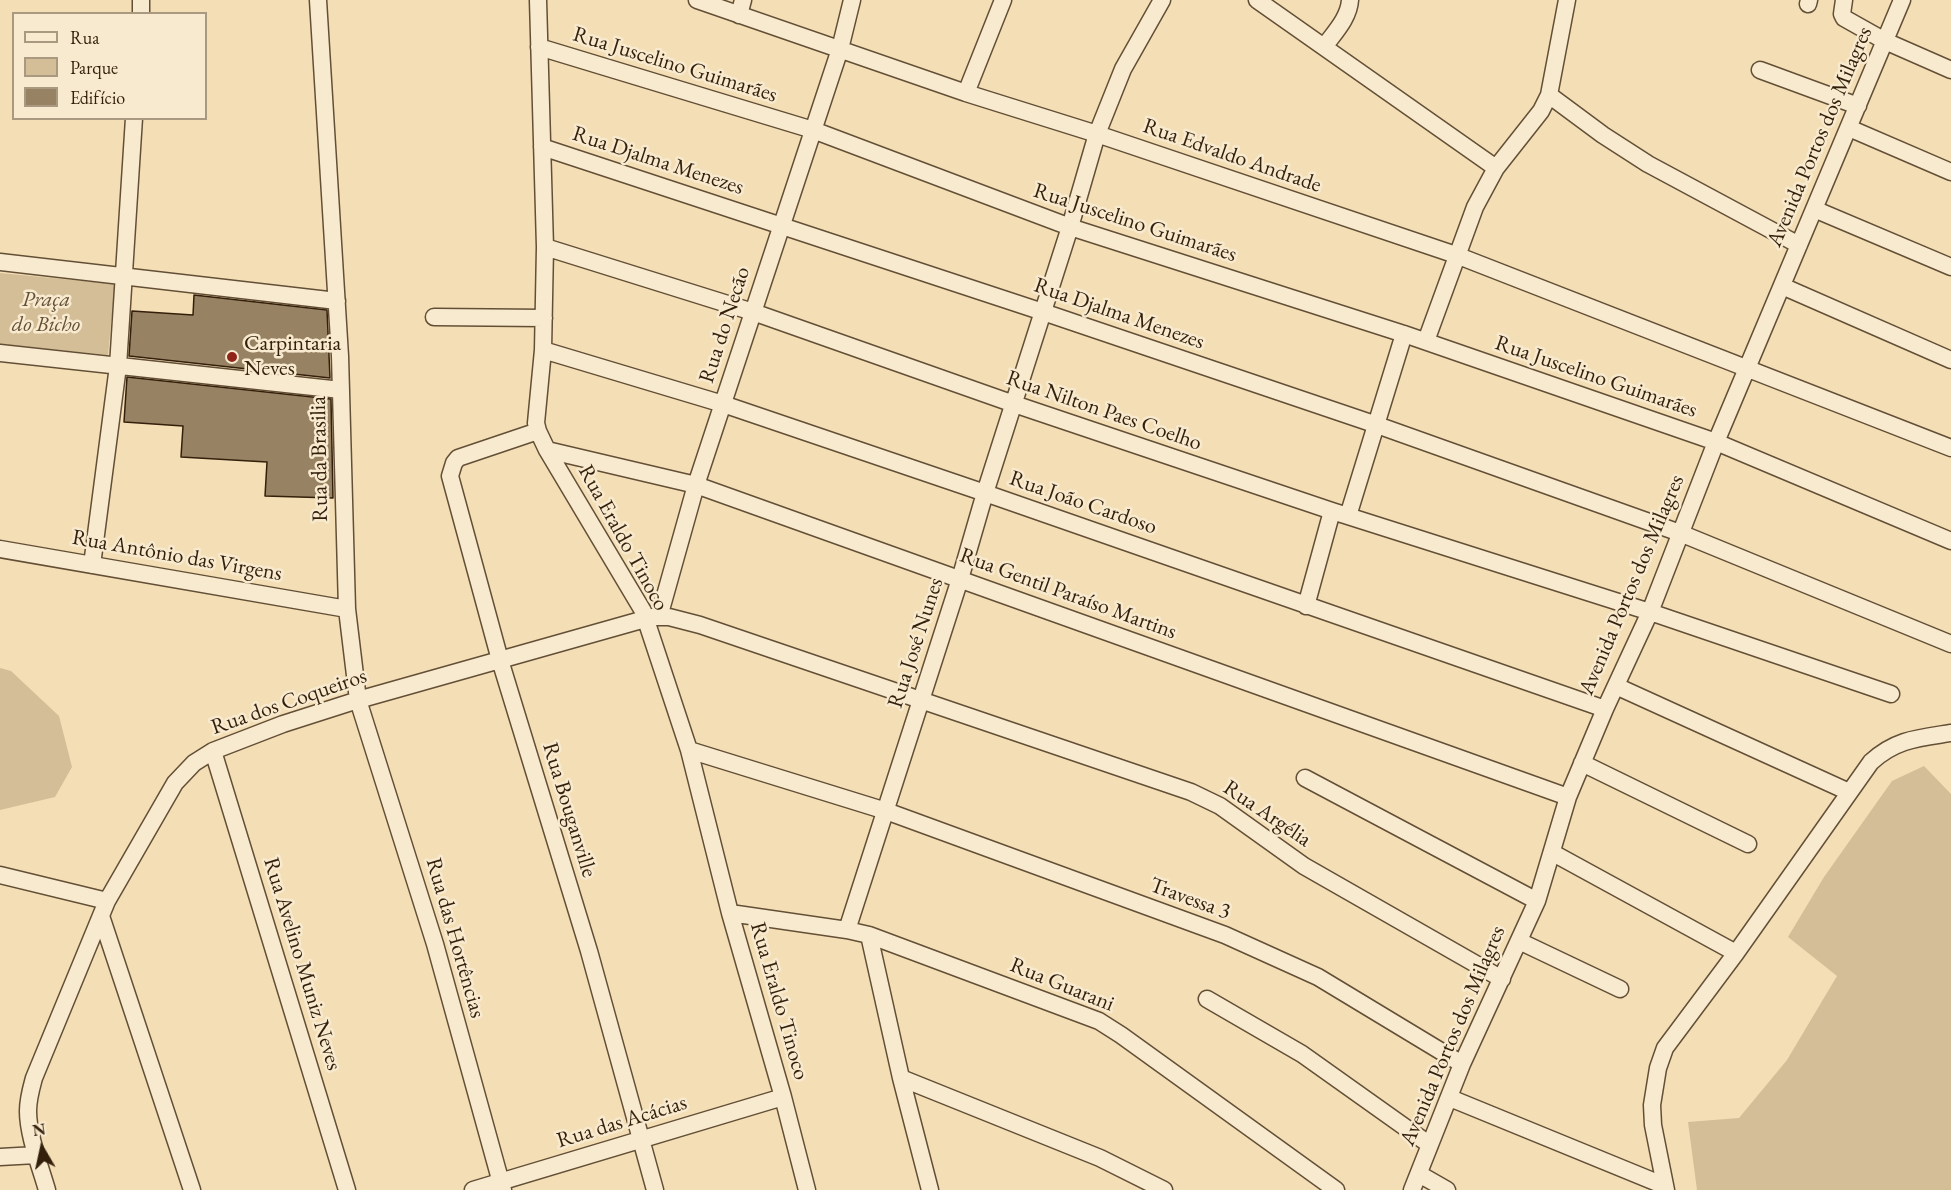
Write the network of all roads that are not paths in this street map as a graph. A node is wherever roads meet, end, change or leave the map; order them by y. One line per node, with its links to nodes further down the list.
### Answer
1 (318, 0): 39 (street, Rua da Brasilia)
2 (538, 0): 14 (street, Rua Eraldo Tinoco)
3 (697, 0): 12 (street, Rua Edvaldo Andrade)
4 (852, 0): 16 (street, Rua do Necão)
5 (1003, 0): 19 (street)
6 (1162, 0): 25 (street, Rua José Nunes)
7 (1350, 0): 15 (street)
8 (1567, 0): 20 (street)
9 (1844, 0): 13 (street)
10 (1902, 0): 13 (street, Avenida Portos dos Milagres)
11 (1268, 3): 15 (street)
12 (741, 8): 16 (street, Rua Edvaldo Andrade)
13 (1886, 41): 18 (street); 21 (street, Avenida Portos dos Milagres)
14 (539, 47): 24 (street, Rua Juscelino Guimarães); 26 (street, Rua Eraldo Tinoco)
15 (1324, 47): 27 (street)
16 (840, 49): 19 (street, Rua Edvaldo Andrade); 24 (street, Rua do Necão)
17 (1760, 70): 21 (street)
18 (1951, 70)
19 (966, 93): 25 (street, Rua Edvaldo Andrade)
20 (1550, 95): 27 (street); 32 (street)
21 (1858, 106): 23 (street, Avenida Portos dos Milagres)
22 (134, 120): 37 (street)
23 (1849, 128): 28 (street); 29 (street, Avenida Portos dos Milagres)
24 (813, 130): 30 (street, Rua do Necão); 31 (street, Rua Juscelino Guimarães)
25 (1097, 134): 31 (street, Rua José Nunes); 34 (street, Rua Edvaldo Andrade)
26 (542, 147): 30 (street, Rua Djalma Menezes); 33 (street, Rua Eraldo Tinoco)
27 (1496, 168): 34 (street)
28 (1951, 172)
29 (1814, 209): 32 (street, Avenida Portos dos Milagres); 36 (street)
30 (782, 225): 40 (street, Rua do Necão); 41 (street, Rua Djalma Menezes)
31 (1070, 227): 41 (street, Rua José Nunes); 44 (street, Rua Juscelino Guimarães)
32 (1799, 245): 38 (street, Avenida Portos dos Milagres)
33 (545, 247): 40 (street, Rua Nilton Paes Coelho); 43 (street, Rua Eraldo Tinoco)
34 (1456, 255): 45 (street); 50 (street, Rua Edvaldo Andrade)
35 (0, 262): 37 (street)
36 (1951, 267)
37 (125, 277): 39 (street); 49 (street)
38 (1782, 286): 48 (street); 50 (street, Avenida Portos dos Milagres)
39 (337, 301): 51 (street, Rua da Brasilia)
40 (753, 312): 52 (street, Rua do Necão); 53 (street, Rua Nilton Paes Coelho)
41 (1043, 312): 53 (street, Rua José Nunes); 54 (street, Rua Djalma Menezes)
42 (434, 317): 43 (street)
43 (544, 318): 46 (street, Rua Eraldo Tinoco)
44 (1404, 334): 45 (street, Rua Juscelino Guimarães); 54 (street)
45 (1426, 342): 56 (street, Rua Juscelino Guimarães)
46 (543, 350): 52 (street, Rua João Cardoso); 55 (street, Rua Eraldo Tinoco)
47 (0, 352): 49 (street)
48 (1951, 360)
49 (118, 366): 51 (street); 65 (street)
50 (1747, 370): 56 (street, Avenida Portos dos Milagres); 57 (street, Rua Edvaldo Andrade)
51 (341, 390): 68 (street, Rua da Brasilia)
52 (723, 405): 59 (street, Rua do Necão); 60 (street, Rua João Cardoso)
53 (1014, 405): 60 (street, Rua José Nunes); 61 (street, Rua Nilton Paes Coelho)
54 (1377, 425): 61 (street); 62 (street, Rua Djalma Menezes)
55 (538, 431): 58 (street, Rua Eraldo Tinoco); 72 (street, Rua Bouganville)
56 (1716, 442): 62 (street, Avenida Portos dos Milagres); 63 (street, Rua Juscelino Guimarães)
57 (1951, 448)
58 (547, 450): 59 (street, Rua Gentil Paraíso Martins); 70 (street, Rua Eraldo Tinoco)
59 (696, 485): 66 (street, Rua Gentil Paraíso Martins); 70 (street, Rua do Necão)
60 (985, 493): 66 (street, Rua José Nunes); 67 (street, Rua João Cardoso)
61 (1340, 513): 67 (street); 69 (street, Rua Nilton Paes Coelho)
62 (1680, 533): 69 (street, Avenida Portos dos Milagres); 71 (street, Rua Djalma Menezes)
63 (1951, 541)
64 (0, 549): 65 (street, Rua Antônio das Virgens)
65 (92, 565): 68 (street, Rua Antônio das Virgens)
66 (960, 579): 75 (street, Rua José Nunes); 84 (street, Rua Gentil Paraíso Martins)
67 (1306, 606): 77 (street, Rua João Cardoso)
68 (347, 609): 76 (street, Rua da Brasilia)
69 (1650, 612): 73 (street, Avenida Portos dos Milagres); 74 (street, Rua Nilton Paes Coelho)
70 (652, 618): 72 (street, Rua dos Coqueiros); 75 (street, Rua Argélia); 79 (street, Rua Eraldo Tinoco)
71 (1951, 644)
72 (500, 660): 76 (street, Rua dos Coqueiros); 103 (street, Rua Bouganville)
73 (1616, 686): 77 (street, Avenida Portos dos Milagres); 83 (street)
74 (1891, 694)
75 (921, 699): 85 (street, Rua José Nunes); 96 (street, Rua Argélia)
76 (358, 700): 80 (street, Rua dos Coqueiros); 108 (street, Rua das Hortências)
77 (1605, 709): 81 (street, Avenida Portos dos Milagres)
78 (1951, 733): 83 (street)
79 (689, 750): 85 (street, Travessa 3); 91 (street, Rua Eraldo Tinoco)
80 (213, 751): 90 (street, Rua dos Coqueiros); 112 (street, Rua Avelino Muniz Neves)
81 (1582, 763): 84 (street, Avenida Portos dos Milagres); 86 (street)
82 (1305, 778): 89 (street)
83 (1849, 792): 95 (street)
84 (1568, 797): 87 (street, Avenida Portos dos Milagres)
85 (886, 811): 92 (street, Rua José Nunes); 99 (street, Travessa 3)
86 (1748, 844)
87 (1553, 853): 89 (street, Avenida Portos dos Milagres); 95 (street)
88 (0, 875): 90 (street)
89 (1537, 901): 94 (street, Avenida Portos dos Milagres)
90 (104, 909): 105 (street, Rua dos Coqueiros); 111 (street)
91 (730, 913): 92 (street, Rua Guarani); 101 (street, Rua Eraldo Tinoco)
92 (847, 930): 93 (street, Rua Guarani)
93 (869, 935): 100 (street); 118 (street, Rua Guarani)
94 (1519, 941): 96 (street, Avenida Portos dos Milagres); 97 (street)
95 (1736, 953): 109 (street)
96 (1502, 979): 99 (street, Avenida Portos dos Milagres)
97 (1620, 989)
98 (1207, 999): 104 (street)
99 (1462, 1064): 102 (street, Avenida Portos dos Milagres)
100 (901, 1078): 116 (street); 117 (street)
101 (783, 1097): 103 (street, Rua das Acácias); 115 (street, Rua Eraldo Tinoco)
102 (1450, 1098): 104 (street, Avenida Portos dos Milagres); 109 (street)
103 (641, 1140): 108 (street, Rua das Acácias); 114 (street, Rua Bouganville)
104 (1430, 1145): 107 (street, Avenida Portos dos Milagres)
105 (36, 1155): 106 (street); 110 (street, Rua dos Coqueiros)
106 (0, 1157)
107 (1419, 1174): 119 (street, Avenida Portos dos Milagres); 120 (street)
108 (501, 1186): 113 (street, Rua das Acácias)
109 (1665, 1188)
110 (47, 1190)
111 (192, 1190)
112 (347, 1190)
113 (473, 1190)
114 (655, 1190)
115 (807, 1190)
116 (930, 1190)
117 (1164, 1190)
118 (1336, 1190)
119 (1412, 1190)
120 (1447, 1190)

